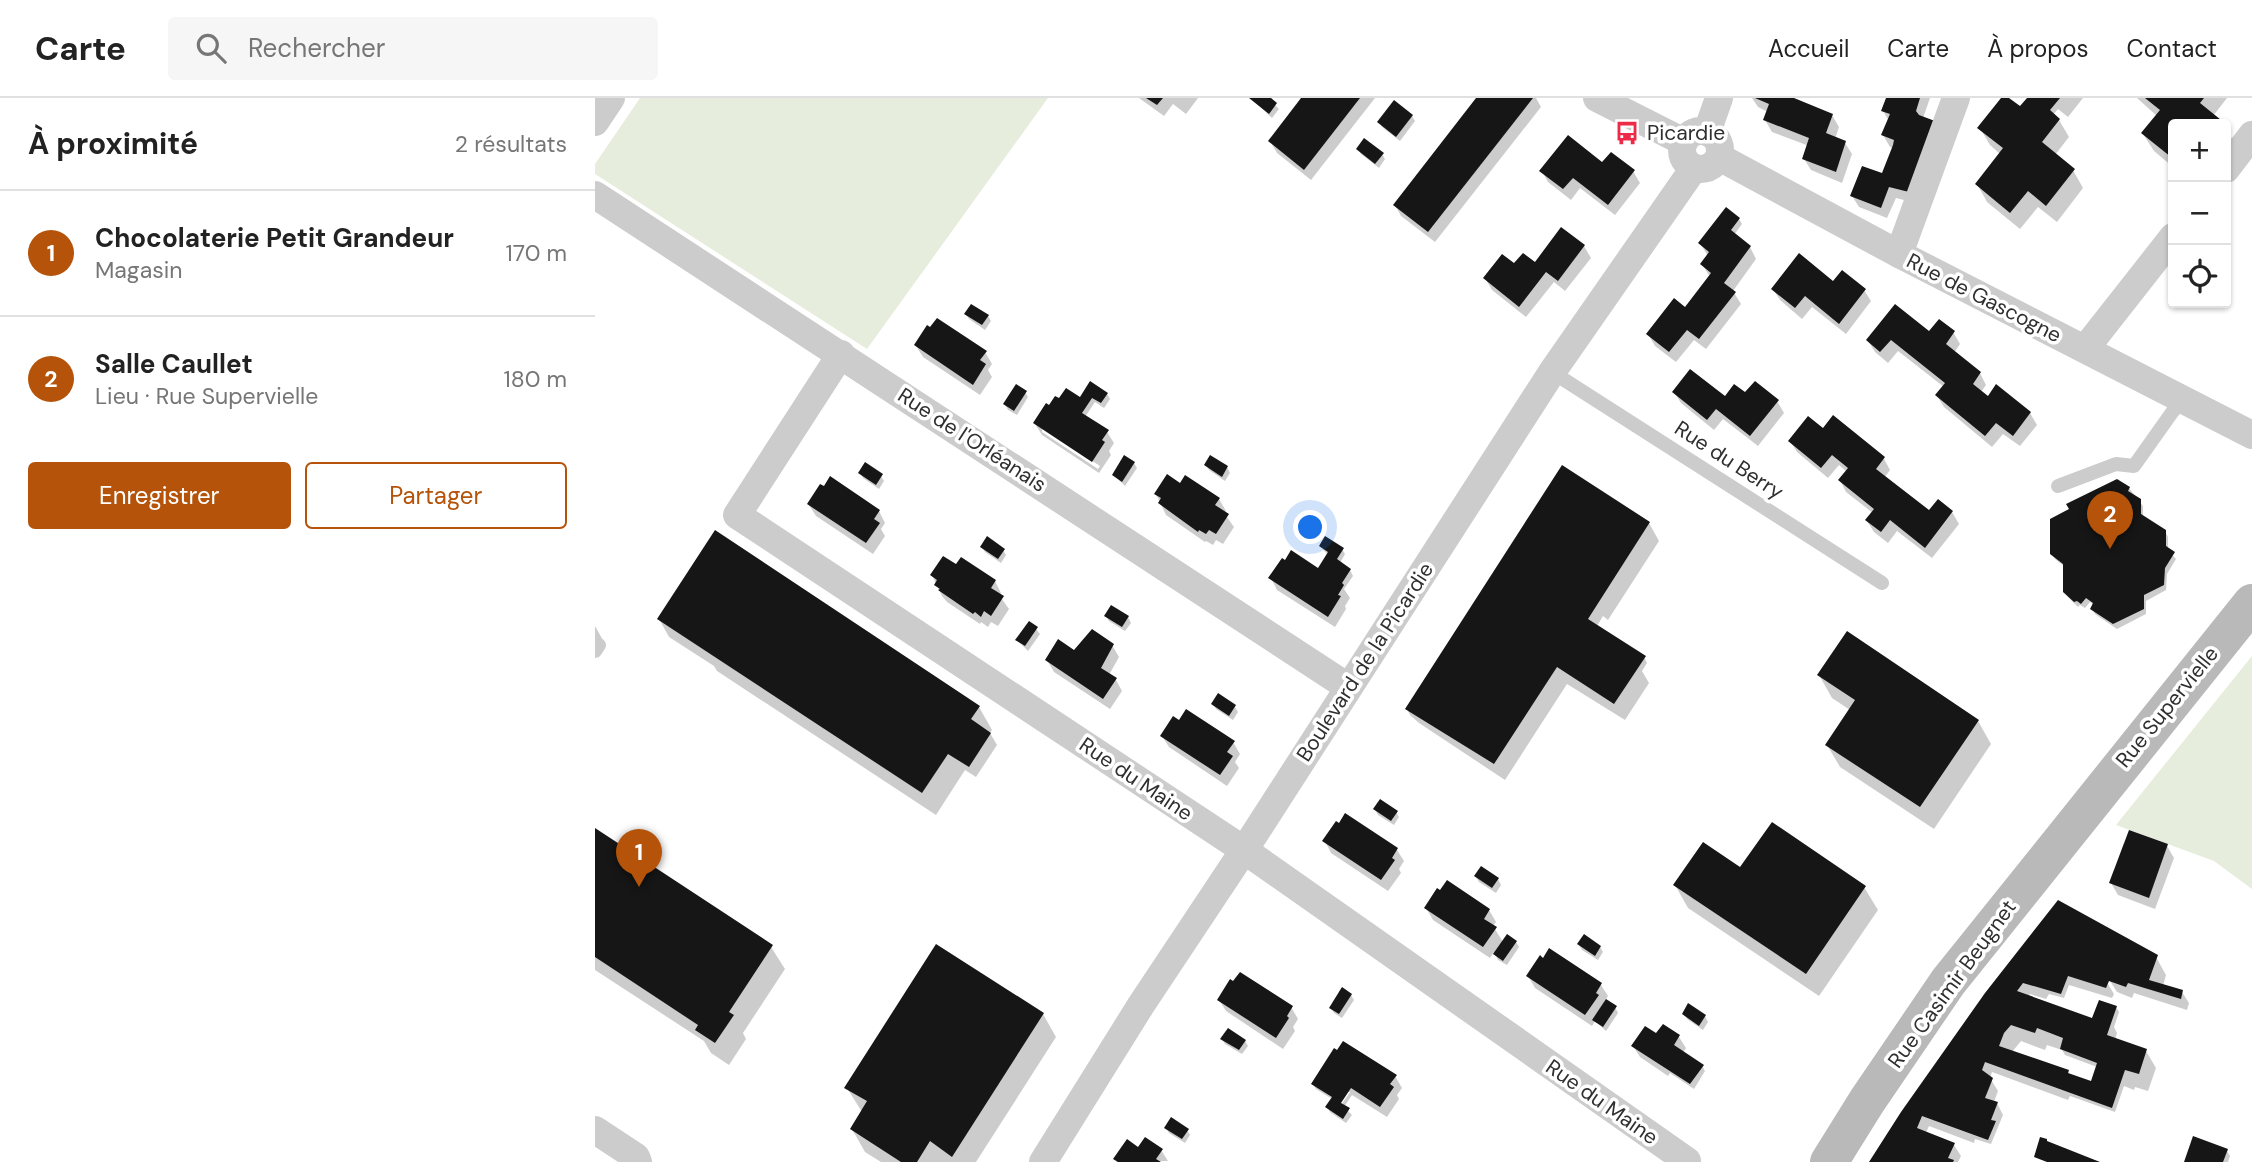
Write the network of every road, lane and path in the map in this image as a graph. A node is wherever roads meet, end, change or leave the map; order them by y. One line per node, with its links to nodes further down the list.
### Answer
1 (611, 98): 5 (street)
2 (1597, 98): 7 (street, Rue de Gascogne)
3 (1719, 98): 7 (street, Boulevard de la Picardie)
4 (1955, 98): 11 (street)
5 (595, 122)
6 (2252, 135): 8 (street)
7 (1701, 150): 11 (street, Rue de Gascogne); 14 (street, Boulevard de la Picardie)
8 (2231, 162)
9 (595, 195): 13 (street, Rue de l'Orléanais)
10 (2168, 243): 12 (street)
11 (1899, 254): 12 (street, Rue de Gascogne)
12 (2085, 349): 15 (street, Rue de Gascogne)
13 (841, 354): 20 (street, Rue de l'Orléanais); 22 (street, Rue du Maine)
14 (1552, 372): 18 (lane, Rue du Berry); 20 (street, Boulevard de la Picardie)
15 (2184, 400): 16 (street, Rue de Gascogne); 17 (lane)
16 (2252, 435)
17 (2058, 486)
18 (1882, 583)
19 (2252, 603): 21 (main road, Rue Supervielle)
20 (1348, 687): 22 (street, Boulevard de la Picardie)
21 (2083, 812): 27 (main road, Rue Casimir Beugnet)
22 (1244, 850): 24 (street, Rue du Maine); 26 (street, Boulevard de la Picardie)
23 (595, 1130): 25 (street)
24 (1687, 1161)
25 (638, 1162)
26 (1043, 1162)
27 (1829, 1162)

